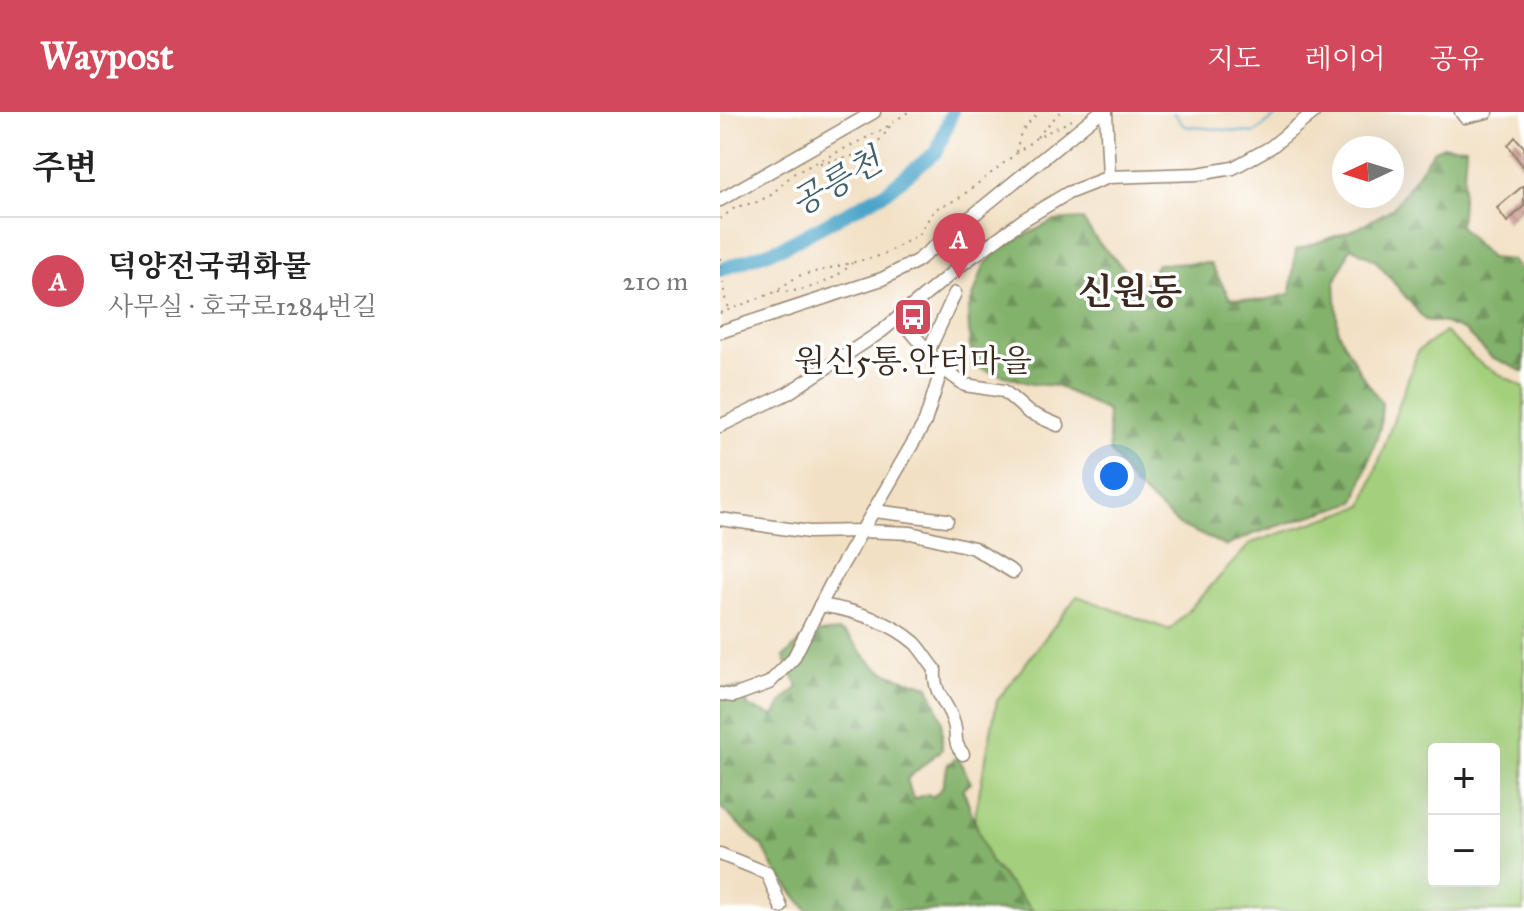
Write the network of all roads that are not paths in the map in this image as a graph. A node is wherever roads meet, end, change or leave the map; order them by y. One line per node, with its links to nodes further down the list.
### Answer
1 (874, 112): 7 (street)
2 (1103, 112): 6 (street); 10 (street)
3 (1314, 112): 6 (street)
4 (1461, 112): 5 (street)
5 (1487, 112)
6 (1109, 177): 9 (street)
7 (720, 200)
8 (955, 293): 11 (street)
9 (899, 317): 11 (street); 14 (street)
10 (720, 332)
11 (928, 352): 12 (street)
12 (942, 368): 13 (street); 15 (street)
13 (1058, 425)
14 (720, 426)
15 (874, 511): 17 (street); 18 (street)
16 (720, 519): 18 (street)
17 (947, 520)
18 (862, 531): 19 (street); 20 (street)
19 (1013, 572)
20 (820, 605): 21 (street); 22 (street)
21 (720, 694)
22 (963, 754)
23 (720, 854): 24 (street)
24 (781, 907)

